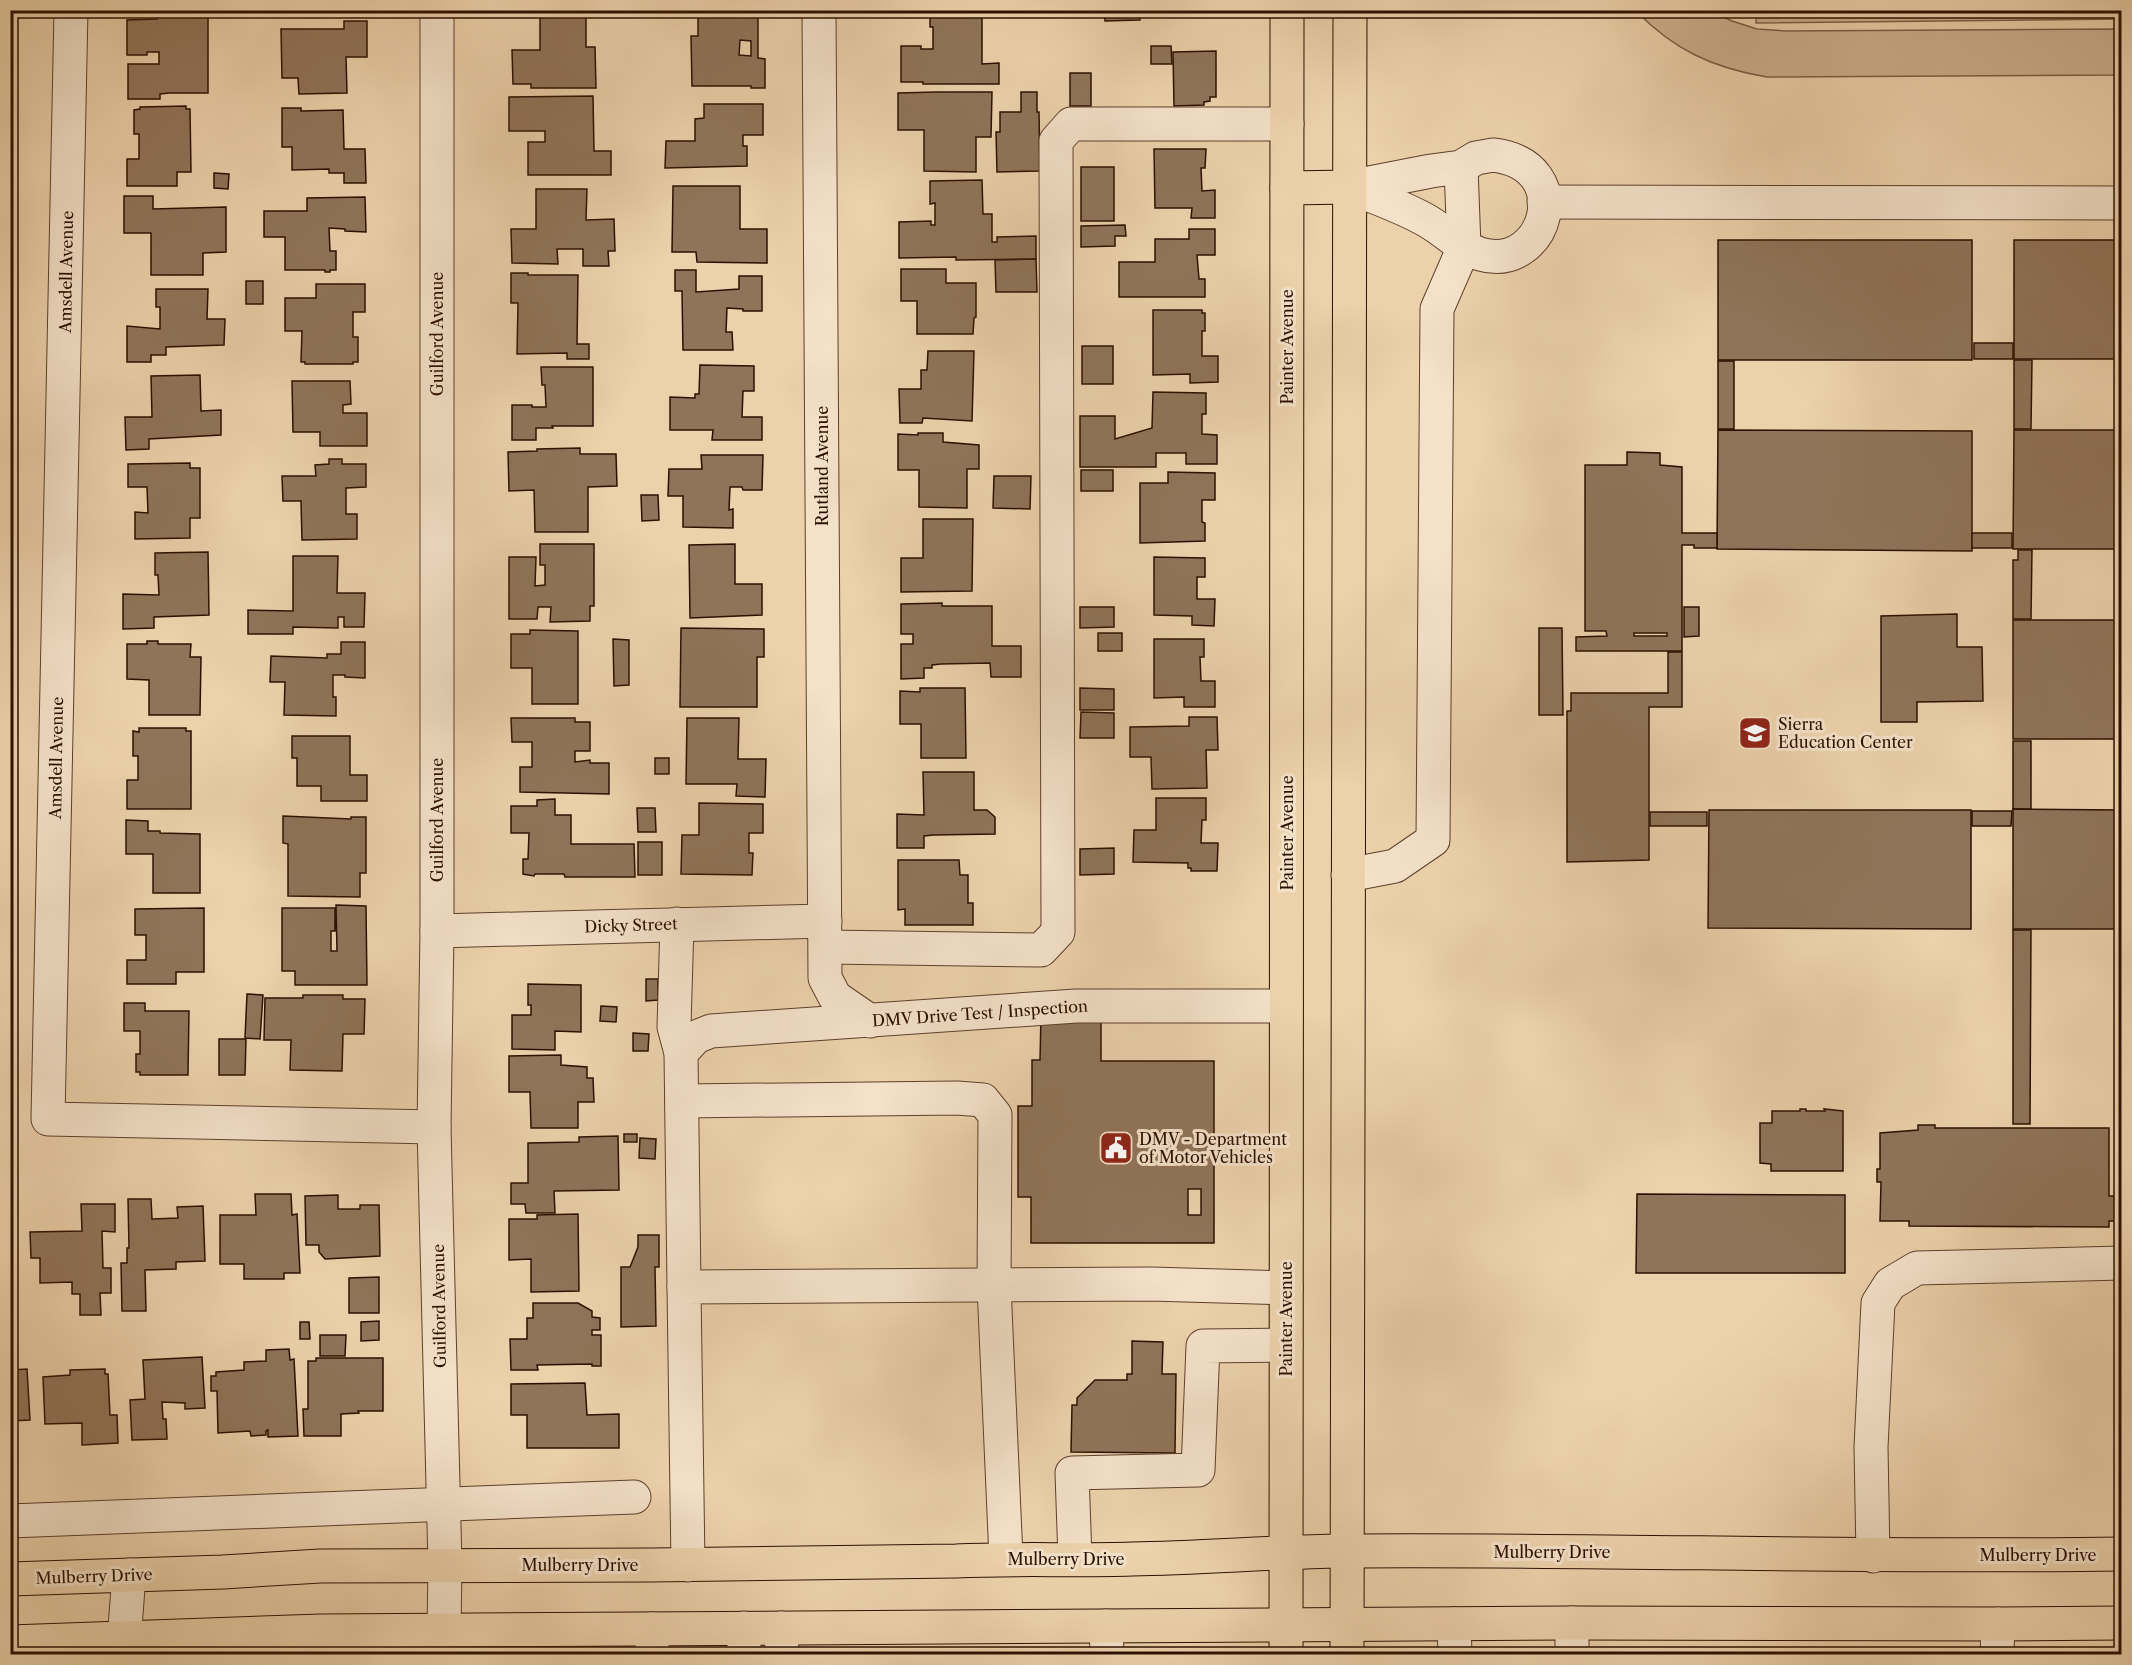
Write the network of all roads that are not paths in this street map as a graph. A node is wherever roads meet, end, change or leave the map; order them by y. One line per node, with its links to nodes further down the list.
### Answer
1 (71, 10): 21 (street, Amsdell Avenue)
2 (436, 10): 15 (street, Guilford Avenue)
3 (819, 10): 16 (street, Rutland Avenue)
4 (1287, 10): 6 (main road, Painter Avenue)
5 (1350, 10): 8 (main road)
6 (1287, 124): 9 (main road, Painter Avenue); 16 (street, Dicky Street)
7 (1461, 168): 8 (street); 10 (street); 12 (street)
8 (1349, 187): 9 (main road); 12 (street); 13 (main road)
9 (1287, 188): 17 (main road, Painter Avenue)
10 (1544, 202): 11 (street); 12 (street)
11 (2121, 203)
12 (1464, 247): 13 (street)
13 (1348, 875): 30 (main road)
14 (677, 924): 15 (street, Dicky Street); 16 (street, Dicky Street); 19 (street)
15 (436, 931): 21 (street, Guilford Avenue)
16 (825, 934): 18 (street, Rutland Avenue)
17 (1287, 1006): 18 (street, DMV Drive Test / Inspection); 25 (main road, Painter Avenue)
18 (870, 1021): 19 (street, DMV Drive Test / Inspection)
19 (681, 1053): 20 (street)
20 (682, 1101): 23 (street); 24 (street)
21 (434, 1126): 28 (street, Guilford Avenue)
22 (2121, 1263): 33 (street)
23 (994, 1286): 24 (street); 25 (street); 34 (street)
24 (684, 1287): 37 (street)
25 (1286, 1288): 26 (main road, Painter Avenue)
26 (1286, 1345): 31 (main road, Painter Avenue); 35 (street)
27 (634, 1497): 28 (street)
28 (443, 1505): 29 (street); 36 (street, Guilford Avenue)
29 (10, 1521)
30 (1347, 1551): 31 (main road, Mulberry Drive); 33 (main road, Mulberry Drive); 42 (main road)
31 (1286, 1552): 35 (main road, Mulberry Drive); 47 (main road, Painter Avenue)
32 (2121, 1554): 33 (main road, Mulberry Drive)
33 (1873, 1556)
34 (1006, 1558): 35 (main road, Mulberry Drive); 37 (main road, Mulberry Drive)
35 (1075, 1559)
36 (445, 1565): 37 (main road, Mulberry Drive); 38 (main road, Mulberry Drive); 41 (street, Guilford Avenue)
37 (688, 1565)
38 (129, 1575): 39 (main road, Mulberry Drive); 52 (street)
39 (10, 1579)
40 (2121, 1623): 45 (main road)
41 (444, 1630): 51 (main road); 52 (main road)
42 (1347, 1639): 43 (main road); 47 (main road)
43 (1454, 1639): 44 (main road)
44 (1572, 1639): 45 (main road)
45 (1998, 1639)
46 (1106, 1640): 47 (main road); 49 (main road)
47 (1286, 1640)
48 (744, 1641): 49 (main road); 51 (main road)
49 (782, 1641)
50 (10, 1642): 52 (main road)
51 (652, 1642)
52 (123, 1646)

